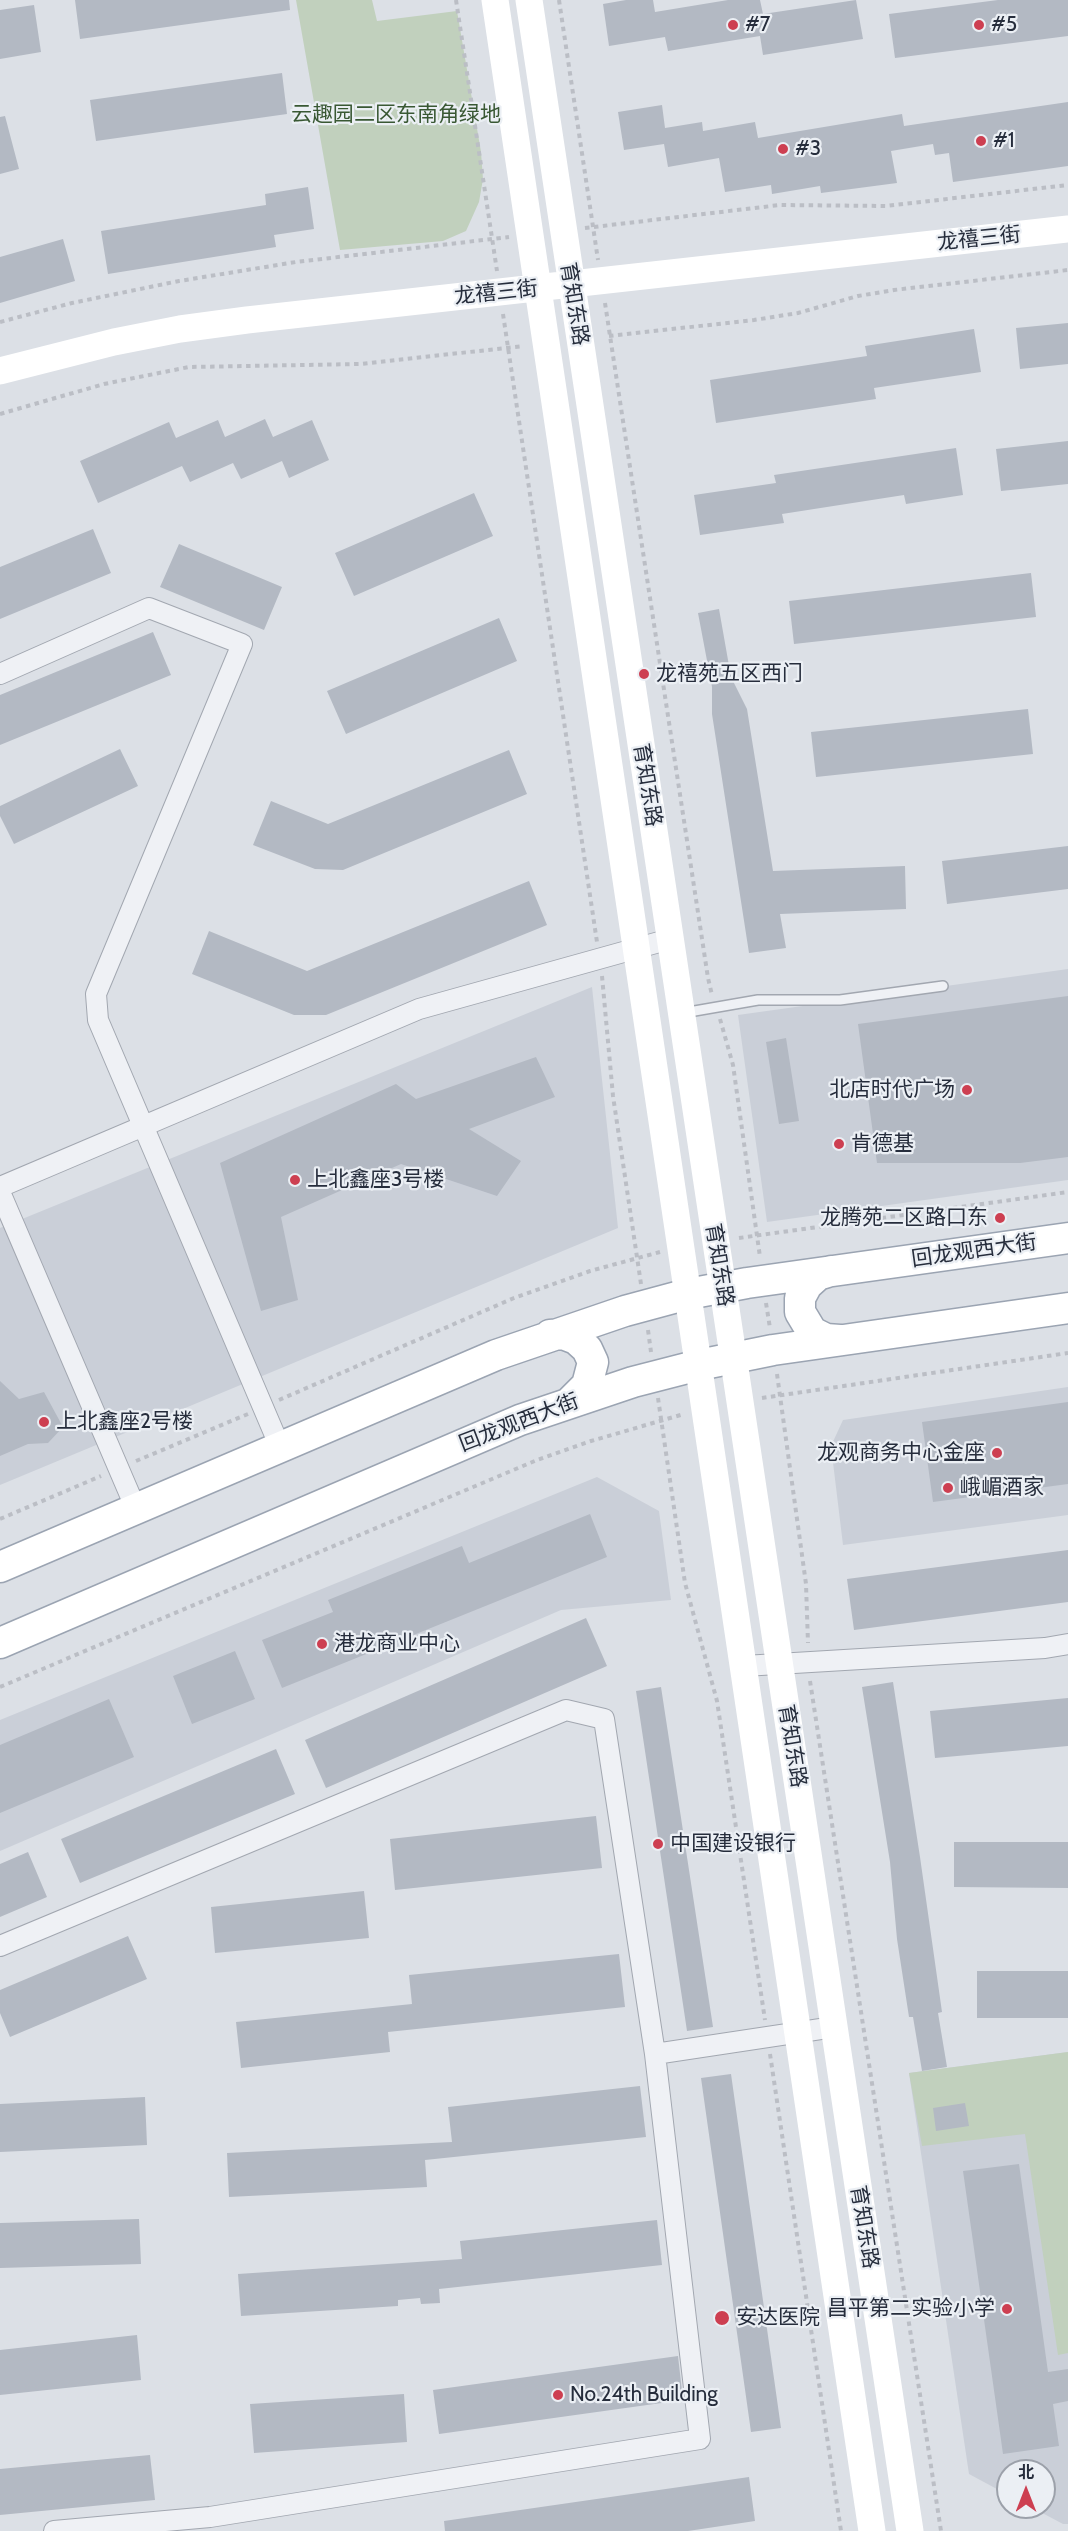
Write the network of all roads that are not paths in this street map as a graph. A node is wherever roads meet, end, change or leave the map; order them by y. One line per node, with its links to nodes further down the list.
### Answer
1 (495, 0): 5 (main road, 育知东路)
2 (528, 0): 4 (main road, 育知东路)
3 (1068, 229): 4 (main road, 龙禧三街)
4 (571, 284): 5 (main road, 龙禧三街); 8 (main road, 育知东路)
5 (538, 288): 6 (main road, 龙禧三街); 9 (main road, 育知东路)
6 (0, 371)
7 (0, 675): 12 (street)
8 (670, 939): 9 (street); 11 (main road, 育知东路)
9 (637, 948): 12 (street); 18 (main road, 育知东路)
10 (944, 986): 11 (lane)
11 (681, 1014): 17 (main road, 育知东路)
12 (143, 1125): 13 (street); 25 (street)
13 (0, 1186)
14 (0, 1192): 26 (street)
15 (1068, 1238): 16 (main road, 回龙观西大街)
16 (831, 1271): 17 (main road, 回龙观西大街); 21 (main road)
17 (723, 1287): 18 (main road, 回龙观西大街); 22 (main road, 育知东路)
18 (688, 1294): 20 (main road, 回龙观西大街); 23 (main road, 育知东路)
19 (1068, 1308): 21 (main road, 回龙观西大街)
20 (550, 1335): 24 (main road); 25 (main road, 回龙观西大街)
21 (842, 1340): 22 (main road, 回龙观西大街)
22 (733, 1358): 23 (main road, 回龙观西大街); 30 (main road, 育知东路)
23 (699, 1365): 24 (main road, 回龙观西大街); 31 (main road, 育知东路)
24 (569, 1403): 28 (main road, 回龙观西大街)
25 (280, 1447): 26 (main road, 回龙观西大街)
26 (136, 1509): 27 (main road, 回龙观西大街)
27 (0, 1567)
28 (0, 1643)
29 (1068, 1644): 30 (street)
30 (779, 1664): 31 (street); 33 (main road, 育知东路)
31 (744, 1666): 34 (main road, 育知东路)
32 (0, 1946): 35 (street)
33 (834, 2027): 34 (street); 38 (main road, 育知东路)
34 (798, 2032): 35 (street); 37 (main road, 育知东路)
35 (655, 2054): 36 (street)
36 (54, 2531)
37 (872, 2531)
38 (910, 2531)

